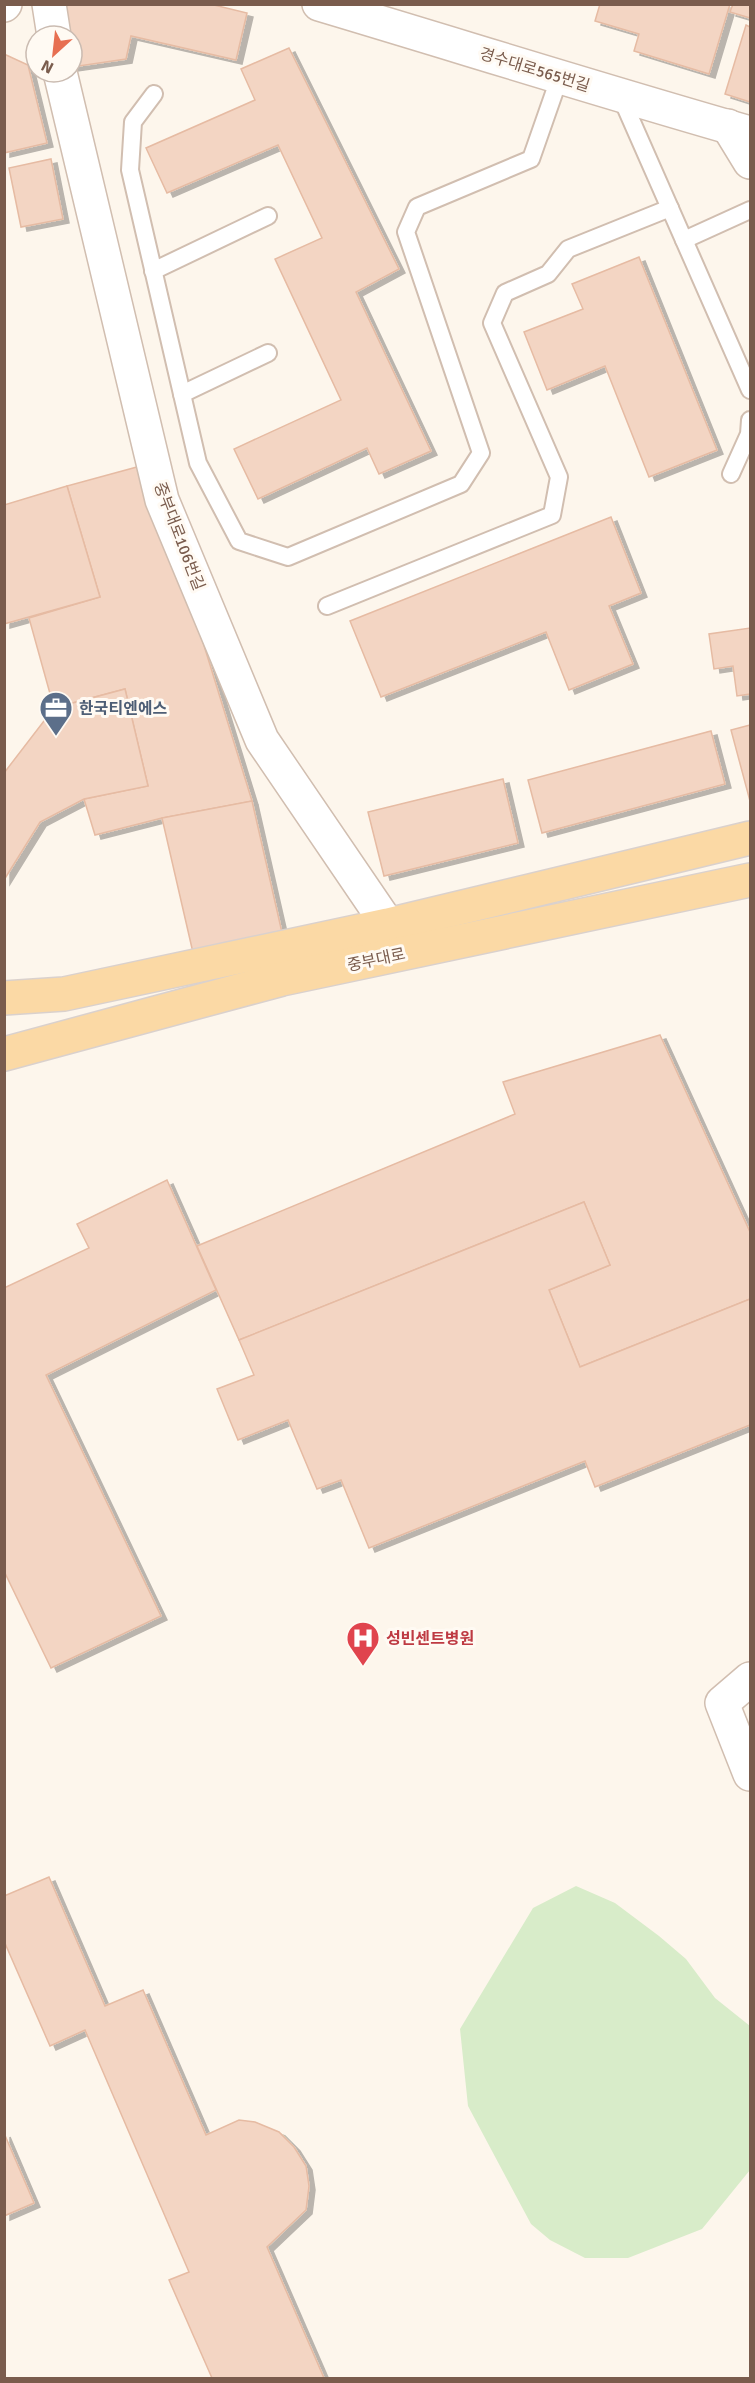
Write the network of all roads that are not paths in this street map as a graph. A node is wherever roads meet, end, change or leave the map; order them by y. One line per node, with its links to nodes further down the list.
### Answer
1 (49, 4): 3 (street)
2 (319, 4): 4 (street, 경수대로565번길)
3 (52, 24)
4 (560, 76): 7 (street, 경수대로565번길); 17 (lane)
5 (63, 84): 23 (street, 중부대로106번길)
6 (154, 94): 14 (lane)
7 (621, 97): 8 (street, 경수대로565번길); 10 (lane)
8 (739, 130): 9 (street)
9 (750, 162)
10 (670, 208): 13 (lane); 20 (lane)
11 (750, 210): 13 (lane)
12 (268, 216): 14 (lane)
13 (684, 240): 16 (lane)
14 (153, 271): 17 (lane)
15 (268, 353): 17 (lane)
16 (750, 390)
17 (182, 394)
18 (750, 420): 19 (lane)
19 (731, 474)
20 (327, 606)
21 (750, 838): 23 (main road, 중부대로)
22 (750, 880): 25 (main road, 중부대로)
23 (388, 925): 24 (main road, 중부대로)
24 (4, 998)
25 (4, 1053)
26 (750, 1679): 27 (street)
27 (750, 1774)

